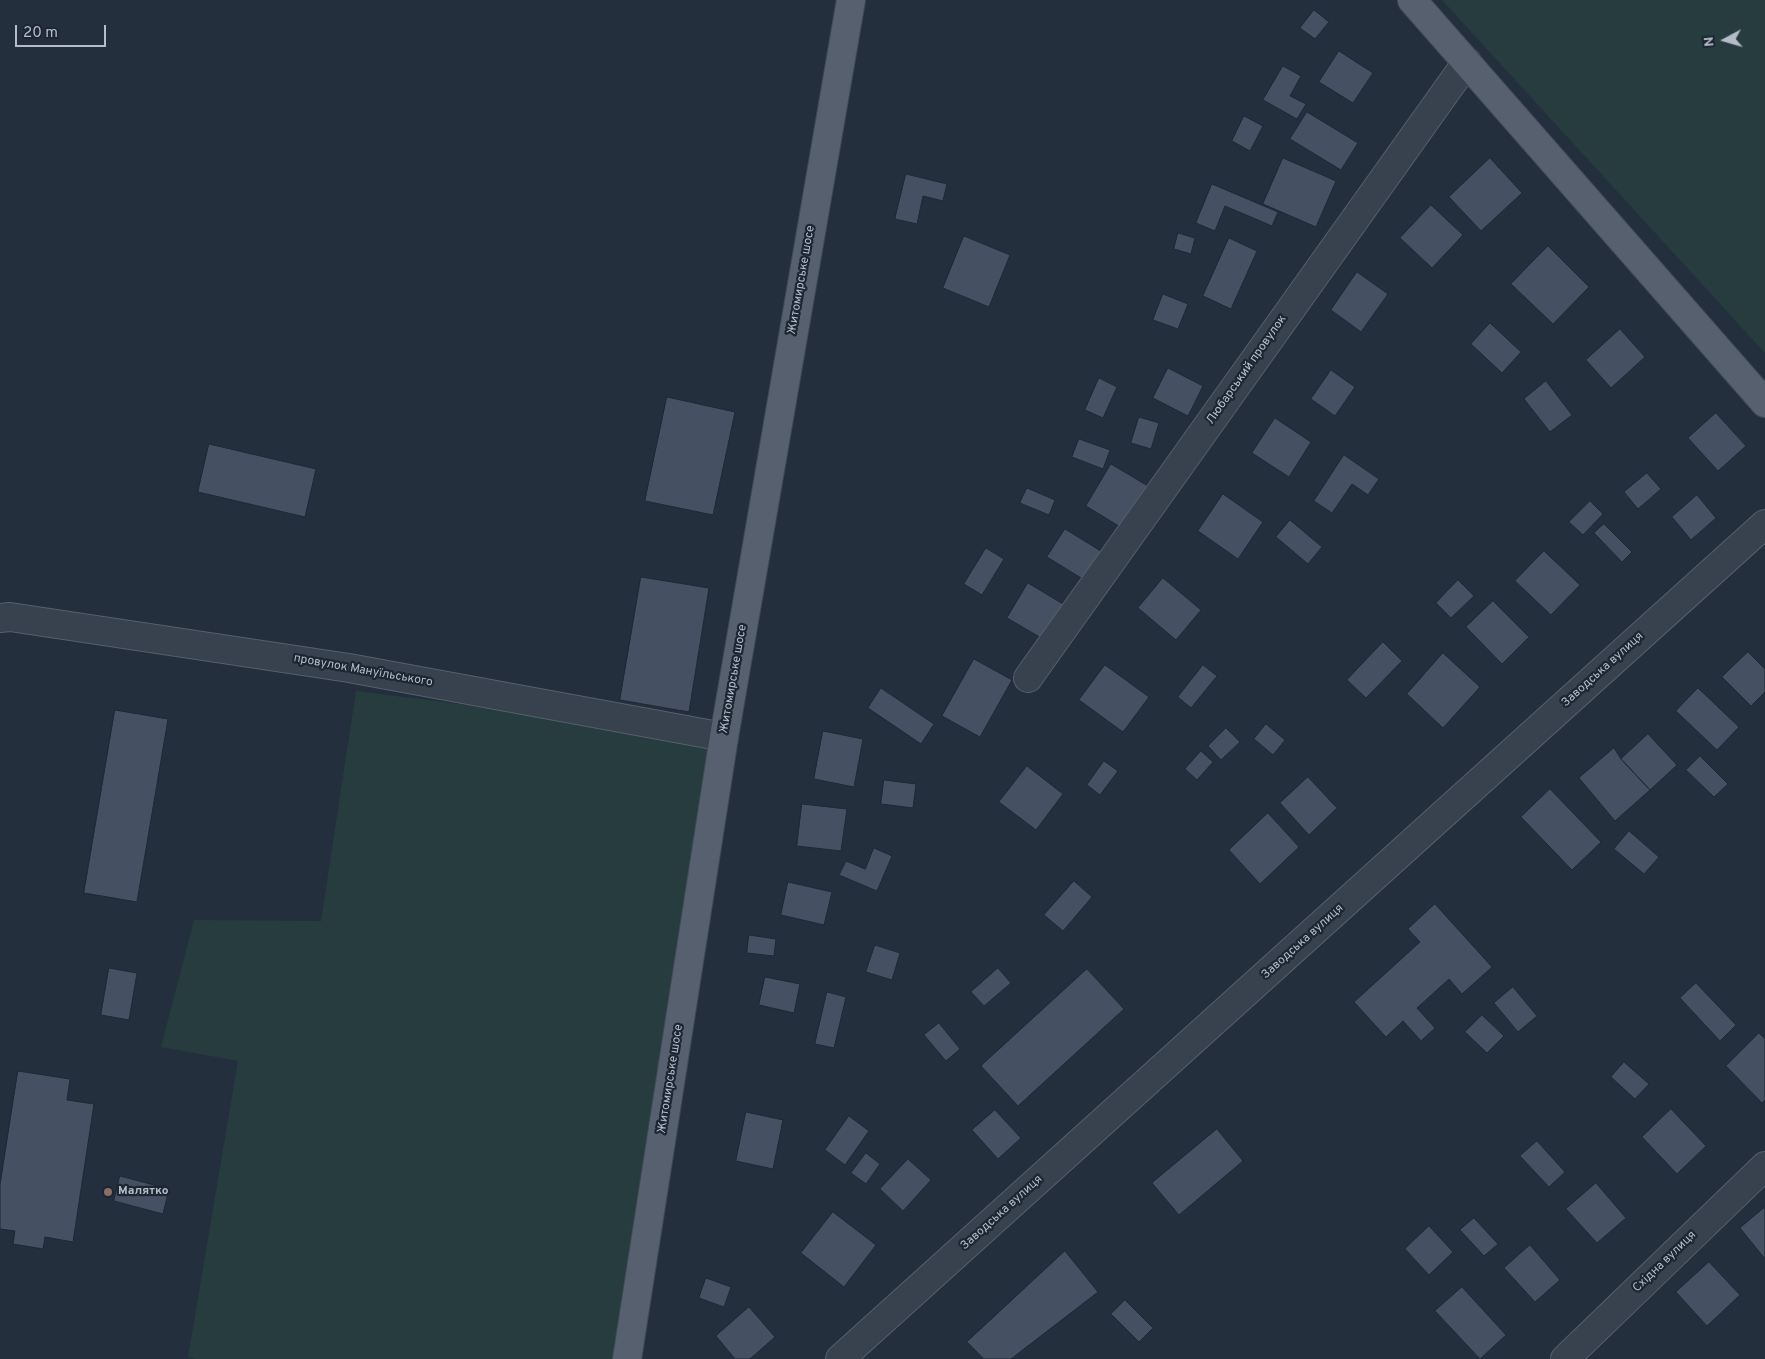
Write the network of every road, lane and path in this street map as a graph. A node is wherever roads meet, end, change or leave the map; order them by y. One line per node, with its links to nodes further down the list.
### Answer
1 (850, 0): 8 (main road, Житомирське шосе)
2 (1412, 0): 3 (main road)
3 (1467, 62): 4 (main road); 7 (street, Любарський провулок)
4 (1765, 403)
5 (1765, 524): 11 (street, Заводська вулиця)
6 (0, 618): 8 (street, провулок Мануїльського)
7 (1028, 678)
8 (724, 737): 10 (main road, Житомирське шосе)
9 (1765, 1166): 12 (street, Східна вулиця)
10 (627, 1359)
11 (840, 1359)
12 (1565, 1359)

